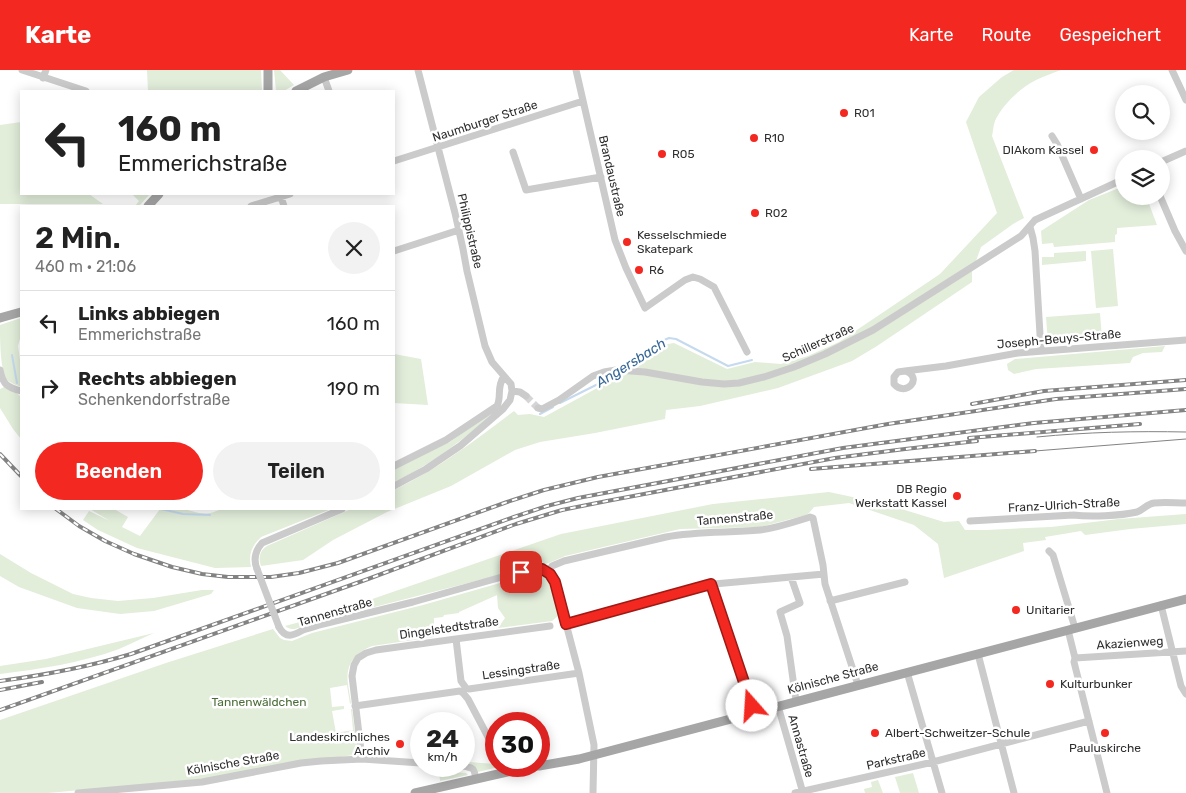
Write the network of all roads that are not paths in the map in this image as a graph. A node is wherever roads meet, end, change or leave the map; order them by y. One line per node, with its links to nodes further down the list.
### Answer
1 (22, 70): 7 (street)
2 (268, 70): 10 (main road)
3 (348, 70): 8 (main road)
4 (418, 70): 16 (street, Philippistraße)
5 (576, 70): 14 (street, Brandaustraße)
6 (1172, 70): 13 (street)
7 (44, 74): 9 (street)
8 (324, 77): 11 (main road); 12 (street)
9 (84, 90)
10 (268, 90)
11 (298, 90)
12 (329, 90)
13 (1186, 100)
14 (583, 101): 16 (street, Naumburger Straße); 21 (street, Brandaustraße)
15 (1052, 136): 25 (street)
16 (438, 148): 20 (street, Naumburger Straße); 30 (street, Philippistraße)
17 (1186, 151): 19 (street)
18 (513, 152): 21 (street)
19 (1170, 158)
20 (395, 161)
21 (600, 177): 37 (street, Brandaustraße)
22 (1115, 183): 25 (street, Schillerstraße)
23 (158, 195): 26 (main road)
24 (284, 195): 27 (street)
25 (1081, 199): 29 (street, Schillerstraße)
26 (149, 205)
27 (254, 205)
28 (1164, 205): 32 (street)
29 (1030, 227): 36 (street); 44 (street, Schillerstraße)
30 (458, 230): 31 (street); 40 (street, Philippistraße)
31 (395, 251)
32 (1186, 251)
33 (20, 312): 34 (main road)
34 (0, 318)
35 (1186, 340): 36 (street, Joseph-Beuys-Straße)
36 (1042, 351): 39 (street, Joseph-Beuys-Straße)
37 (747, 352)
38 (0, 370): 41 (street)
39 (905, 370)
40 (504, 376): 42 (street, Philippistraße); 45 (street)
41 (20, 391)
42 (512, 391): 43 (street); 46 (street)
43 (526, 396)
44 (538, 408)
45 (395, 466)
46 (395, 485)
47 (1186, 503): 49 (street, Franz-Ulrich-Straße)
48 (340, 510): 51 (street, Tannenstraße, bridge)
49 (970, 521)
50 (1049, 551): 61 (street)
51 (545, 571): 52 (street, Tannenstraße); 59 (street)
52 (824, 574): 53 (street); 57 (street)
53 (791, 577): 55 (street); 72 (street)
54 (905, 582): 57 (street)
55 (711, 584): 59 (street); 75 (street)
56 (1186, 599): 58 (main road, Kölnische Straße)
57 (830, 601): 69 (street)
58 (1161, 605): 61 (main road, Kölnische Straße); 64 (street)
59 (566, 624): 68 (street)
60 (550, 626): 62 (street, Dingelstedtstraße)
61 (1071, 629): 65 (main road, Kölnische Straße); 66 (street)
62 (456, 639): 70 (street); 73 (street, Dingelstedtstraße)
63 (1186, 651): 64 (street, Akazienweg)
64 (1172, 652): 66 (street, Akazienweg); 71 (street)
65 (978, 654): 67 (main road, Kölnische Straße); 78 (street)
66 (1075, 658): 76 (street)
67 (907, 672): 69 (main road, Kölnische Straße); 82 (street)
68 (579, 673): 70 (street, Lessingstraße); 79 (street)
69 (858, 685): 72 (main road, Kölnische Straße)
70 (463, 689): 73 (street, Lessingstraße); 77 (street)
71 (1186, 694)
72 (796, 701): 74 (main road, Kölnische Straße)
73 (356, 706): 80 (street)
74 (778, 706): 75 (main road, Kölnische Straße); 88 (street, Annastraße)
75 (754, 712): 79 (main road, Kölnische Straße)
76 (1089, 721): 78 (street, Parkstraße); 94 (street)
77 (485, 732)
78 (1001, 744): 82 (street, Parkstraße); 93 (street)
79 (594, 754): 83 (main road, Kölnische Straße); 91 (street)
80 (362, 759): 81 (street, Kölnische Straße); 87 (street, Kölnische Straße)
81 (410, 762)
82 (933, 762): 88 (street, Parkstraße); 92 (street)
83 (550, 764)
84 (475, 774): 86 (street)
85 (485, 776): 86 (main road, Kölnische Straße)
86 (476, 779): 90 (main road, Kölnische Straße)
87 (106, 792): 89 (street, Kölnische Straße)
88 (800, 792)
89 (78, 793)
90 (415, 793)
91 (593, 793)
92 (942, 793)
93 (1014, 793)
94 (1107, 793)

